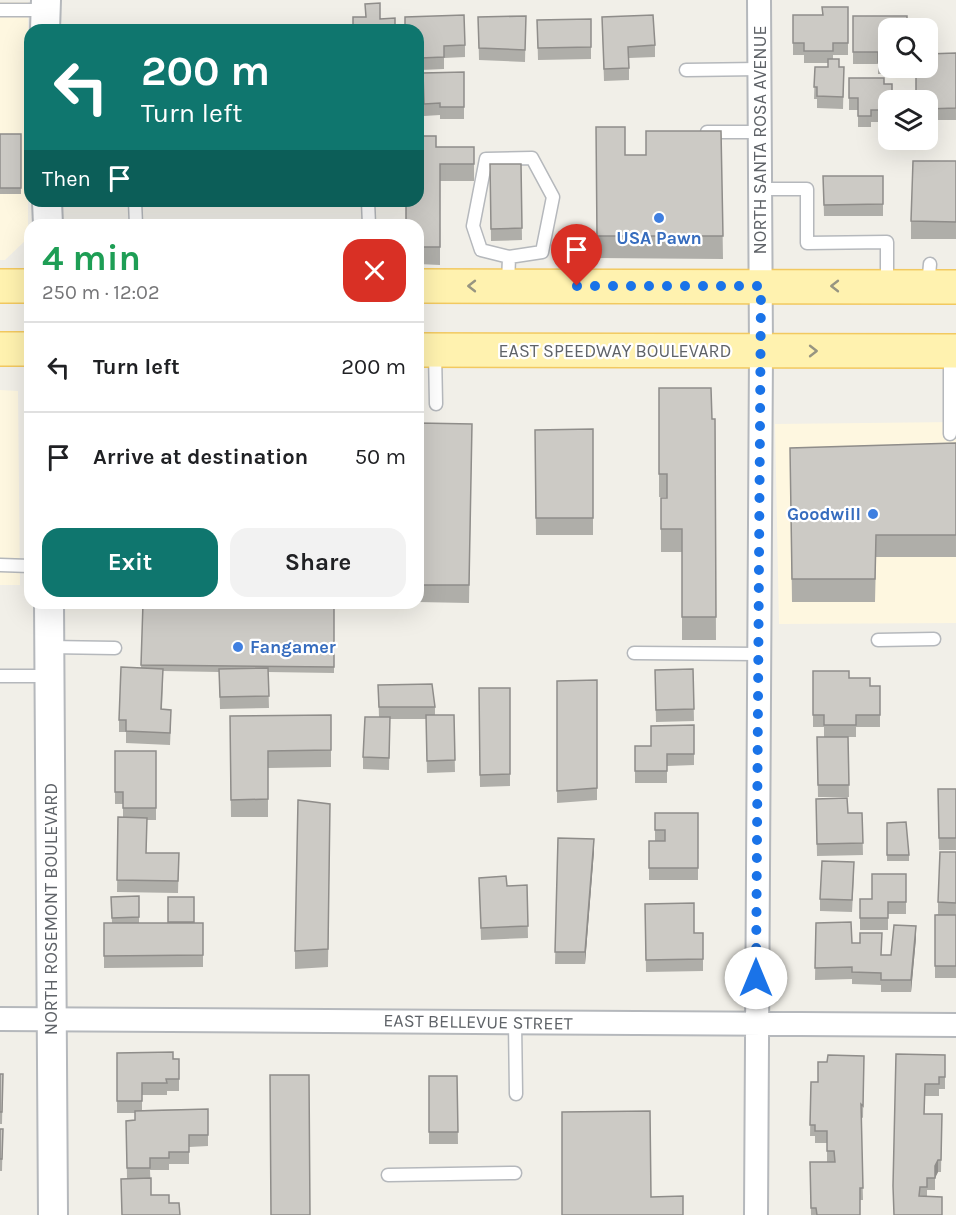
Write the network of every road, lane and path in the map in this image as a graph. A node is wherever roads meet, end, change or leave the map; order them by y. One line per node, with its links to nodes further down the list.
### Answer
1 (759, 0): 4 (street, NORTH SANTA ROSA AVENUE)
2 (0, 10): 3 (lane)
3 (46, 13)
4 (759, 69): 5 (lane); 7 (street, NORTH SANTA ROSA AVENUE)
5 (686, 70)
6 (697, 132): 7 (lane)
7 (760, 132): 8 (street, NORTH SANTA ROSA AVENUE)
8 (760, 189): 14 (street, NORTH SANTA ROSA AVENUE); 15 (lane)
9 (508, 271): 9 (lane); 11 (main road, one-way to 11); 14 (main road)
10 (938, 279): 15 (main road)
11 (424, 285)
12 (0, 286): 13 (main road)
13 (24, 286)
14 (761, 286): 15 (main road, one-way to 14); 19 (street, NORTH SANTA ROSA AVENUE)
15 (887, 286)
16 (0, 349): 17 (main road)
17 (24, 349)
18 (427, 350): 19 (main road, EAST SPEEDWAY BOULEVARD); 21 (lane)
19 (761, 351): 20 (main road, EAST SPEEDWAY BOULEVARD, one-way to 20); 31 (street, NORTH SANTA ROSA AVENUE)
20 (953, 351): 22 (lane)
21 (435, 404)
22 (950, 434)
23 (0, 565): 24 (lane)
24 (24, 566)
25 (49, 609): 28 (street, NORTH ROSEMONT BOULEVARD)
26 (934, 639): 27 (lane)
27 (878, 640)
28 (49, 647): 29 (lane); 33 (street, NORTH ROSEMONT BOULEVARD)
29 (115, 648)
30 (634, 653): 31 (lane)
31 (759, 654): 37 (street, NORTH SANTA ROSA AVENUE)
32 (0, 676): 33 (lane)
33 (50, 676): 34 (street, NORTH ROSEMONT BOULEVARD)
34 (51, 1018): 35 (street, EAST BELLEVUE STREET); 36 (street, EAST BELLEVUE STREET); 42 (street, NORTH ROSEMONT BOULEVARD)
35 (0, 1019)
36 (515, 1022): 37 (street, EAST BELLEVUE STREET); 39 (lane)
37 (756, 1025): 38 (street, EAST BELLEVUE STREET); 43 (street, NORTH SANTA ROSA AVENUE)
38 (956, 1025)
39 (516, 1094)
40 (515, 1173): 41 (lane)
41 (388, 1175)
42 (53, 1215)
43 (756, 1215)

